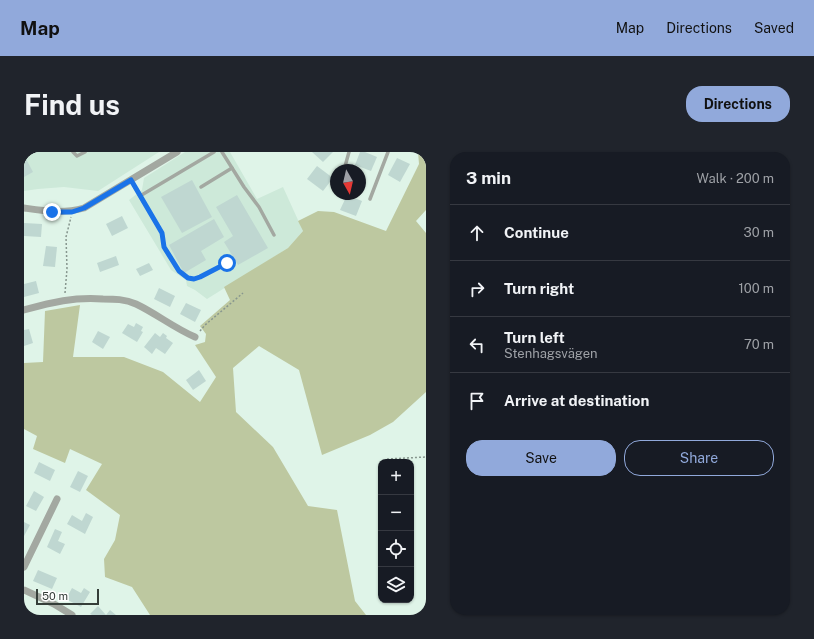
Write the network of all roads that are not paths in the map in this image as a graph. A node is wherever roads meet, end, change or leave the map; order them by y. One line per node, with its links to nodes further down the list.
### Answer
1 (74, 152): 2 (lane)
2 (85, 152)
3 (177, 152): 10 (street)
4 (214, 152): 12 (lane)
5 (222, 152): 9 (lane)
6 (349, 152): 8 (lane)
7 (388, 152): 13 (lane)
8 (346, 164)
9 (232, 168): 11 (lane); 15 (lane)
10 (131, 180): 12 (lane); 14 (street)
11 (201, 187)
12 (140, 196): 16 (lane)
13 (370, 199)
14 (24, 208)
15 (274, 236)
16 (227, 263)
17 (24, 310): 18 (street)
18 (195, 337)
19 (57, 499): 20 (street)
20 (24, 567)
21 (24, 590): 22 (street)
22 (72, 615)

